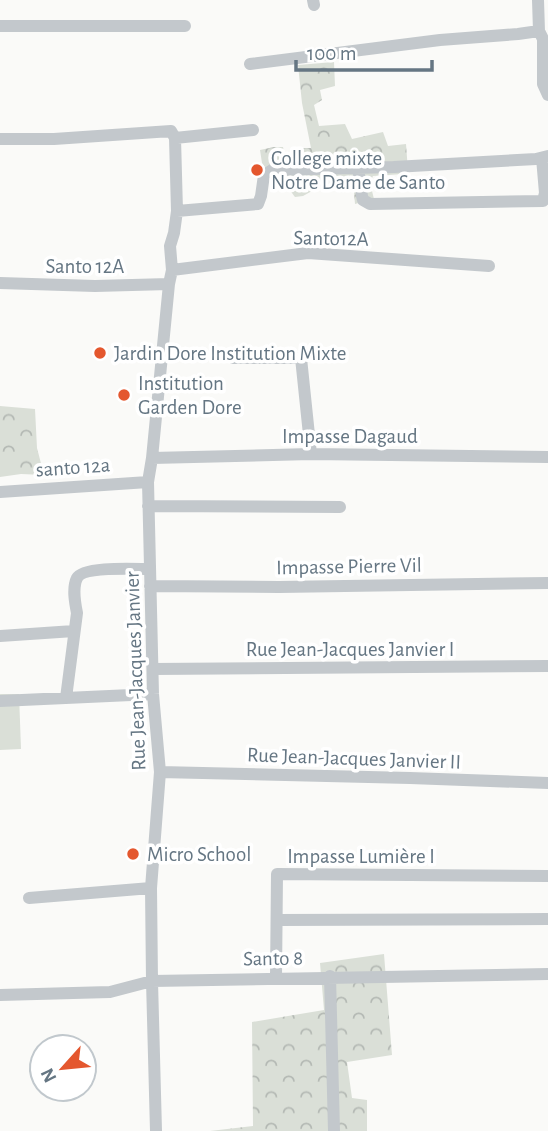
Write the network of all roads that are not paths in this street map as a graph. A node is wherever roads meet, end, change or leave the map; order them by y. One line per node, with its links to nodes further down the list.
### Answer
1 (538, 0): 4 (street)
2 (0, 26): 3 (street)
3 (185, 26)
4 (539, 31): 5 (street); 6 (street)
5 (250, 64)
6 (548, 94)
7 (253, 130): 8 (street)
8 (175, 138): 9 (street); 12 (street, Rue Jean-Jacques Janvier)
9 (0, 139)
10 (545, 157): 11 (street); 11 (street)
11 (358, 168): 12 (street)
12 (177, 211): 14 (street, Rue Jean-Jacques Janvier)
13 (489, 266): 14 (street, Santo12A)
14 (172, 270): 16 (street, Rue Jean-Jacques Janvier)
15 (0, 283): 16 (street, Santo 12A)
16 (169, 284): 20 (street, Rue Jean-Jacques Janvier)
17 (233, 358): 18 (street)
18 (311, 454): 19 (street, Impasse Dagaud); 20 (street, Impasse Dagaud)
19 (548, 457)
20 (152, 458): 21 (street, Rue Jean-Jacques Janvier)
21 (148, 482): 22 (street, santo 12a); 23 (street, Rue Jean-Jacques Janvier)
22 (0, 492)
23 (148, 506): 24 (street); 25 (street, Rue Jean-Jacques Janvier)
24 (340, 507)
25 (149, 569): 27 (street, Rue Jean-Jacques Janvier); 28 (street)
26 (548, 583): 27 (street, Impasse Pierre Vil)
27 (150, 586): 31 (street, Rue Jean-Jacques Janvier)
28 (75, 631): 29 (street); 33 (street)
29 (0, 636)
30 (548, 666): 31 (street, Rue Jean-Jacques Janvier I)
31 (153, 669): 32 (street, Rue Jean-Jacques Janvier)
32 (153, 694): 33 (street); 35 (street, Rue Jean-Jacques Janvier)
33 (66, 698): 34 (street)
34 (0, 701)
35 (160, 772): 36 (street, Rue Jean-Jacques Janvier II); 38 (street, Rue Jean-Jacques Janvier)
36 (548, 783)
37 (548, 876): 41 (street, Impasse Lumière I)
38 (151, 888): 39 (street); 45 (street, Rue Jean-Jacques Janvier)
39 (29, 898)
40 (548, 919): 41 (street)
41 (277, 920): 44 (street, Impasse Lumière I)
42 (548, 974): 43 (street, Santo 8)
43 (330, 976): 44 (street, Santo 8); 48 (street)
44 (276, 978): 45 (street, Santo 8)
45 (152, 981): 46 (street, Santo 8); 47 (street, Rue Jean-Jacques Janvier)
46 (0, 995)
47 (156, 1131)
48 (334, 1131)

